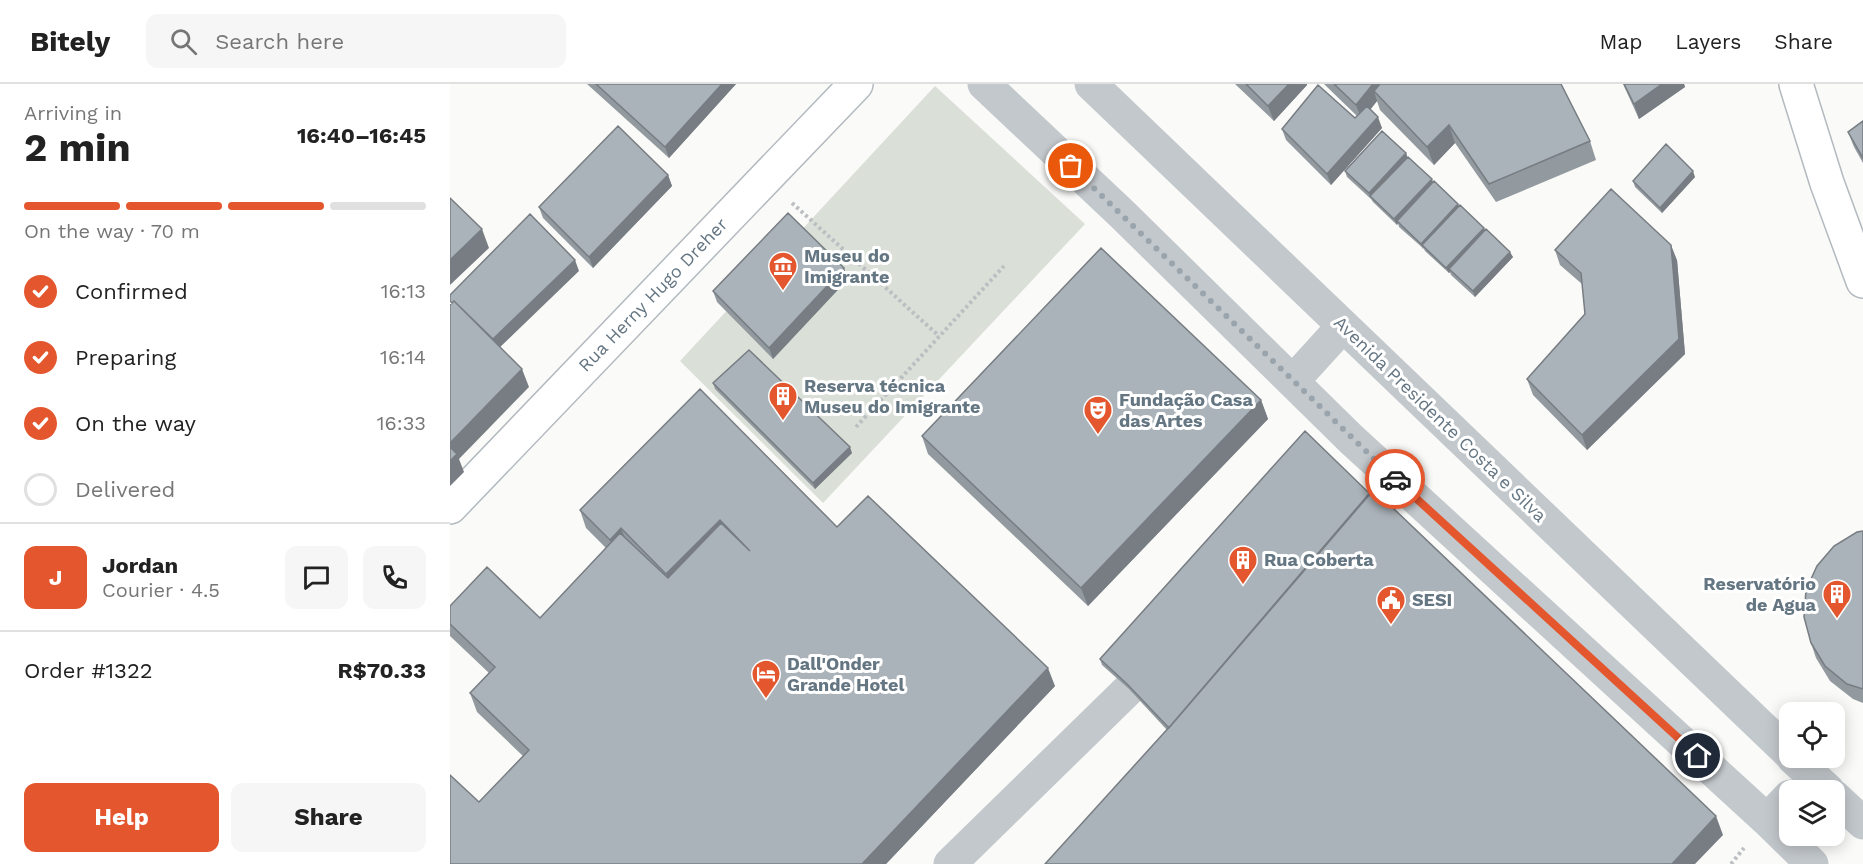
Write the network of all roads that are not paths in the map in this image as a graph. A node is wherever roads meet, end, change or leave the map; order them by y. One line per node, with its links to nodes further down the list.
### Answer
1 (856, 84): 8 (main road, Rua Herny Hugo Dreher)
2 (984, 84): 7 (street)
3 (1091, 84): 6 (street, Avenida Presidente Costa e Silva)
4 (1796, 84): 5 (main road)
5 (1863, 281)
6 (1343, 326): 7 (street); 10 (street, Avenida Presidente Costa e Silva)
7 (1293, 381): 12 (street)
8 (450, 507)
9 (1129, 689): 14 (street)
10 (1801, 777): 12 (street)
11 (1845, 806): 13 (street)
12 (1767, 820): 15 (street)
13 (1863, 823)
14 (950, 864)
15 (1812, 864)

